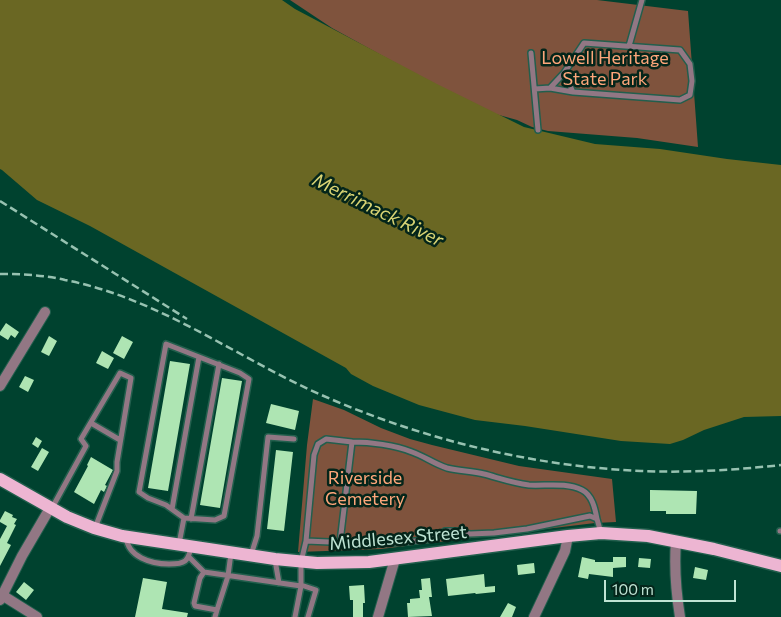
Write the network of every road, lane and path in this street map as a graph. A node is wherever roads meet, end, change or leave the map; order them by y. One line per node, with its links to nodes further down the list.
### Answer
1 (642, 0): 2 (lane)
2 (629, 46): 4 (lane); 7 (lane)
3 (531, 53): 6 (lane)
4 (564, 73): 5 (lane); 7 (lane)
5 (550, 88): 6 (lane); 7 (lane)
6 (535, 89): 8 (lane)
7 (573, 92)
8 (538, 130)
9 (45, 312): 12 (street)
10 (199, 357): 11 (lane); 19 (lane); 19 (lane)
11 (218, 364): 21 (lane); 21 (lane)
12 (0, 386)
13 (91, 423): 15 (lane); 15 (lane); 18 (lane)
14 (294, 439): 32 (lane)
15 (120, 440): 23 (lane)
16 (352, 442): 22 (lane); 27 (lane); 29 (lane)
17 (0, 478): 18 (main road, Middlesex Street)
18 (51, 508): 23 (main road, Middlesex Street); 41 (street)
19 (172, 509): 20 (lane)
20 (184, 518): 21 (lane); 30 (lane)
21 (191, 519)
22 (597, 519): 24 (lane); 29 (lane)
23 (94, 528): 25 (main road, Middlesex Street)
24 (602, 533): 26 (main road, Middlesex Street); 28 (main road, Middlesex Street)
25 (126, 536): 30 (main road, Middlesex Street); 30 (lane)
26 (568, 536): 34 (main road, Middlesex Street); 48 (street)
27 (306, 541): 29 (lane); 35 (lane)
28 (676, 541): 36 (main road, Middlesex Street); 49 (street)
29 (340, 542)
30 (186, 549): 31 (main road, Middlesex Street); 37 (lane)
31 (230, 552): 32 (main road, Middlesex Street); 38 (lane)
32 (251, 556): 33 (main road, Middlesex Street)
33 (275, 559): 35 (main road, Middlesex Street); 39 (lane)
34 (395, 559): 35 (main road, Middlesex Street); 47 (street)
35 (301, 562): 40 (lane)
36 (781, 566)
37 (204, 572): 38 (lane); 42 (lane)
38 (228, 576): 39 (lane); 42 (lane)
39 (279, 583): 40 (lane)
40 (301, 586): 45 (lane); 46 (lane)
41 (1, 598): 43 (street)
42 (217, 610): 44 (lane)
43 (37, 617)
44 (216, 617)
45 (295, 617)
46 (308, 617)
47 (378, 617)
48 (534, 617)
49 (680, 617)

